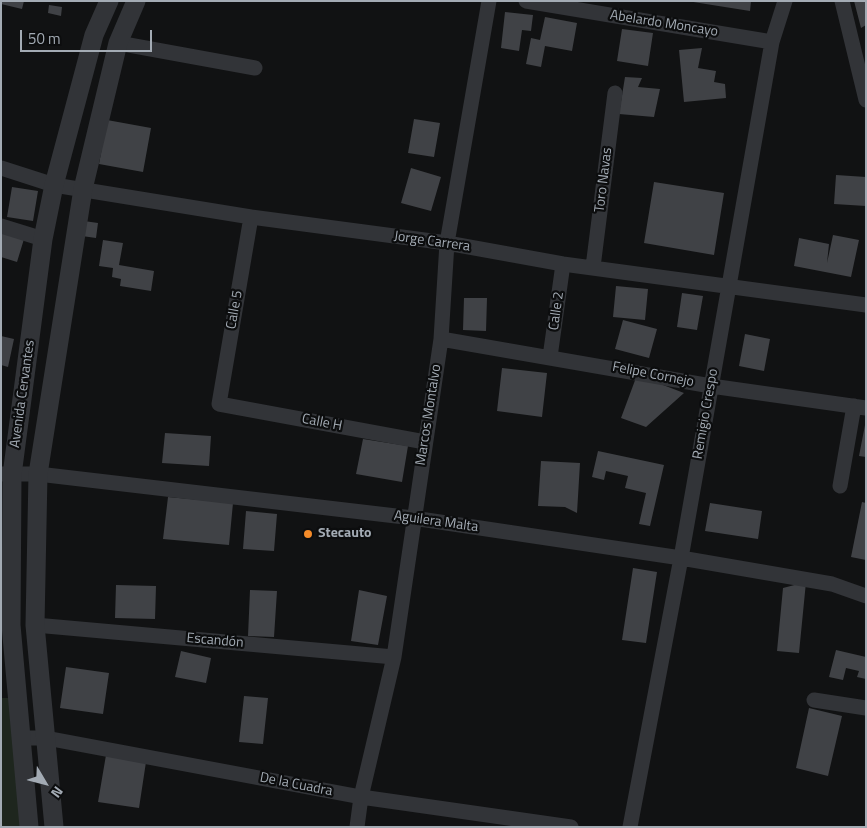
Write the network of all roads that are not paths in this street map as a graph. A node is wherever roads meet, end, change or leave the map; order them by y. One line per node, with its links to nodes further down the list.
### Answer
1 (110, 1): 13 (street, Avenida Cervantes)
2 (136, 1): 8 (street, Avenida Cervantes)
3 (489, 1): 18 (street, Marcos Montalvo)
4 (526, 1): 7 (street, Abelardo Moncayo)
5 (785, 1): 7 (street, Remigio Crespo)
6 (842, 1): 11 (street)
7 (772, 42): 21 (street, Remigio Crespo)
8 (118, 43): 9 (street); 14 (street, Avenida Cervantes)
9 (255, 68)
10 (614, 93): 20 (street, Toro Navas)
11 (866, 100)
12 (1, 168): 13 (street, Jorge Carrera)
13 (54, 185): 14 (street, Jorge Carrera); 17 (street, Avenida Cervantes)
14 (83, 189): 15 (street, Jorge Carrera); 30 (street, Avenida Cervantes)
15 (251, 217): 18 (street, Jorge Carrera); 26 (street, Calle 5)
16 (1, 226): 17 (street)
17 (43, 239): 29 (street, Avenida Cervantes)
18 (447, 243): 19 (street, Jorge Carrera); 23 (street, Marcos Montalvo)
19 (563, 264): 20 (street, Jorge Carrera); 24 (street, Calle 2)
20 (593, 267): 21 (street, Jorge Carrera)
21 (729, 285): 22 (street, Jorge Carrera); 25 (street, Remigio Crespo)
22 (866, 305)
23 (441, 339): 24 (street, Felipe Cornejo); 28 (street, Marcos Montalvo)
24 (550, 357): 25 (street, Felipe Cornejo)
25 (711, 386): 27 (street, Felipe Cornejo); 33 (street, Remigio Crespo)
26 (219, 404): 28 (street, Calle H)
27 (860, 407): 31 (street)
28 (425, 442): 32 (street, Marcos Montalvo)
29 (7, 474): 30 (street, Aguilera Malta); 39 (street, Avenida Cervantes)
30 (38, 474): 32 (street, Aguilera Malta); 35 (street, Avenida Cervantes)
31 (840, 486)
32 (413, 518): 33 (street, Aguilera Malta); 36 (street, Marcos Montalvo)
33 (682, 558): 34 (street, Aguilera Malta); 46 (street, Remigio Crespo)
34 (866, 596)
35 (36, 625): 36 (street, Escandón); 40 (street, Avenida Cervantes)
36 (394, 657): 41 (street, Marcos Montalvo)
37 (814, 700): 38 (street)
38 (866, 708)
39 (21, 738): 40 (street, De la Cuadra); 42 (street, Avenida Cervantes)
40 (46, 738): 41 (street, De la Cuadra); 43 (street, Avenida Cervantes)
41 (361, 797): 44 (street, Marcos Montalvo); 45 (street, De la Cuadra)
42 (29, 827)
43 (54, 827)
44 (358, 827)
45 (571, 827)
46 (630, 827)

